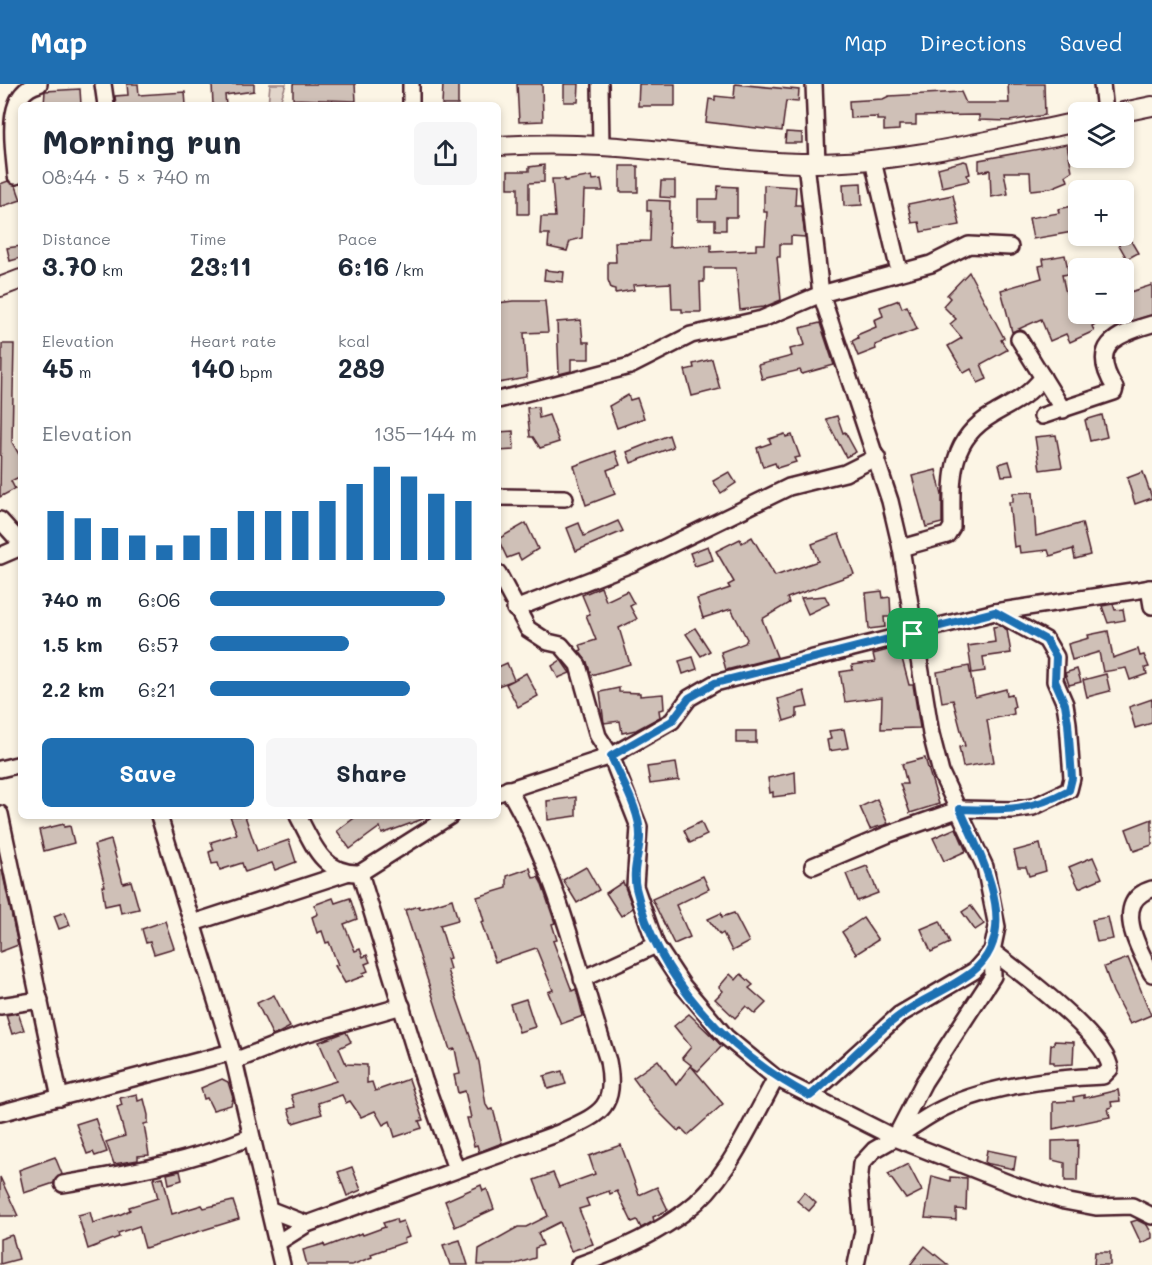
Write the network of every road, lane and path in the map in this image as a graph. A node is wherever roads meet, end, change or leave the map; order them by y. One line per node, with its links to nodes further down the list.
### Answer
1 (39, 84): 13 (street)
2 (103, 84): 7 (street)
3 (411, 84): 8 (street)
4 (600, 84): 15 (street)
5 (814, 84): 17 (street)
6 (1102, 84): 9 (street)
7 (106, 102)
8 (411, 102)
9 (1104, 102)
10 (1152, 106): 11 (street)
11 (1134, 110)
12 (1068, 124): 16 (street)
13 (7, 135): 18 (street)
14 (501, 146): 15 (street)
15 (601, 146): 17 (street)
16 (873, 160): 17 (street); 20 (street)
17 (811, 163): 23 (street)
18 (16, 176)
19 (1010, 247): 20 (street)
20 (898, 271): 23 (street)
21 (18, 280): 22 (street)
22 (0, 287)
23 (821, 294): 27 (street); 30 (street)
24 (1152, 324): 28 (street)
25 (1019, 339): 26 (street)
26 (1043, 377): 28 (street); 36 (street)
27 (501, 399)
28 (1063, 410): 29 (street)
29 (1042, 416)
30 (877, 457): 36 (street); 41 (street)
31 (501, 497): 32 (street)
32 (565, 498)
33 (0, 520): 34 (street)
34 (18, 541)
35 (18, 547): 37 (street)
36 (901, 548): 43 (street)
37 (0, 556)
38 (501, 579): 41 (street)
39 (1150, 588): 40 (street); 42 (street)
40 (1152, 606)
41 (515, 609): 44 (street)
42 (995, 612): 43 (street); 48 (street)
43 (913, 634): 44 (street); 48 (street)
44 (611, 756): 47 (street); 57 (street)
45 (18, 765): 46 (street)
46 (0, 770)
47 (503, 791): 60 (street)
48 (960, 809): 53 (street); 58 (street)
49 (0, 814): 61 (street)
50 (160, 819): 56 (street)
51 (300, 819): 54 (street)
52 (445, 819): 54 (street)
53 (813, 866)
54 (353, 873): 56 (street); 63 (street)
55 (1152, 889): 59 (street)
56 (193, 923): 64 (street)
57 (656, 945): 60 (street); 65 (street)
58 (992, 951): 66 (street); 70 (street); 70 (street)
59 (1152, 974)
60 (582, 979): 71 (street)
61 (40, 1000): 62 (street); 67 (street)
62 (0, 1006)
63 (402, 1006): 64 (street); 71 (street)
64 (233, 1056): 67 (street); 69 (street)
65 (776, 1078): 66 (street); 78 (street)
66 (810, 1096): 70 (street)
67 (60, 1098): 68 (street)
68 (0, 1113)
69 (251, 1137): 72 (street); 73 (street)
70 (895, 1138): 74 (street); 79 (street)
71 (456, 1169): 75 (street)
72 (63, 1184)
73 (271, 1210): 75 (street); 76 (street)
74 (1152, 1216)
75 (307, 1224): 76 (street)
76 (277, 1243): 77 (street)
77 (282, 1265)
78 (579, 1265)
79 (856, 1265)

